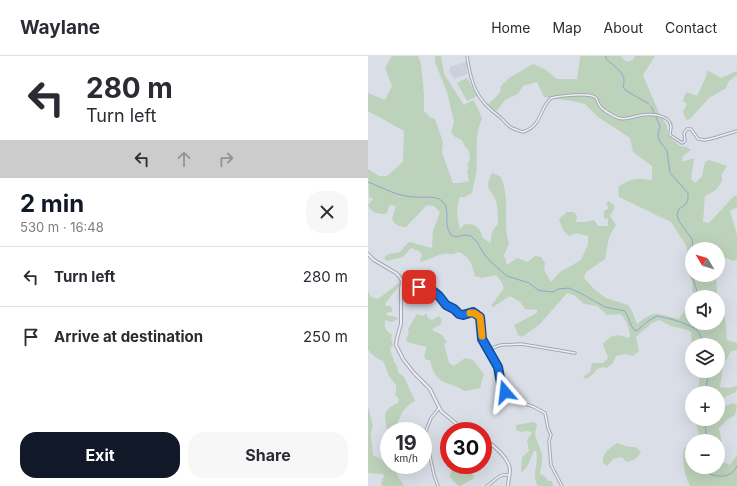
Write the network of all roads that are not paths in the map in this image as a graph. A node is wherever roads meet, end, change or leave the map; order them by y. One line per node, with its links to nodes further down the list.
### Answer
1 (467, 56): 2 (street)
2 (737, 131)
3 (368, 254): 4 (street)
4 (402, 283): 5 (street); 7 (street)
5 (489, 349): 6 (street); 16 (street)
6 (575, 353)
7 (439, 408): 8 (street); 9 (street)
8 (429, 422)
9 (454, 422)
10 (492, 446): 12 (street)
11 (432, 465): 13 (street)
12 (509, 475): 14 (street); 15 (street)
13 (438, 486)
14 (487, 486)
15 (508, 486)
16 (562, 486)

